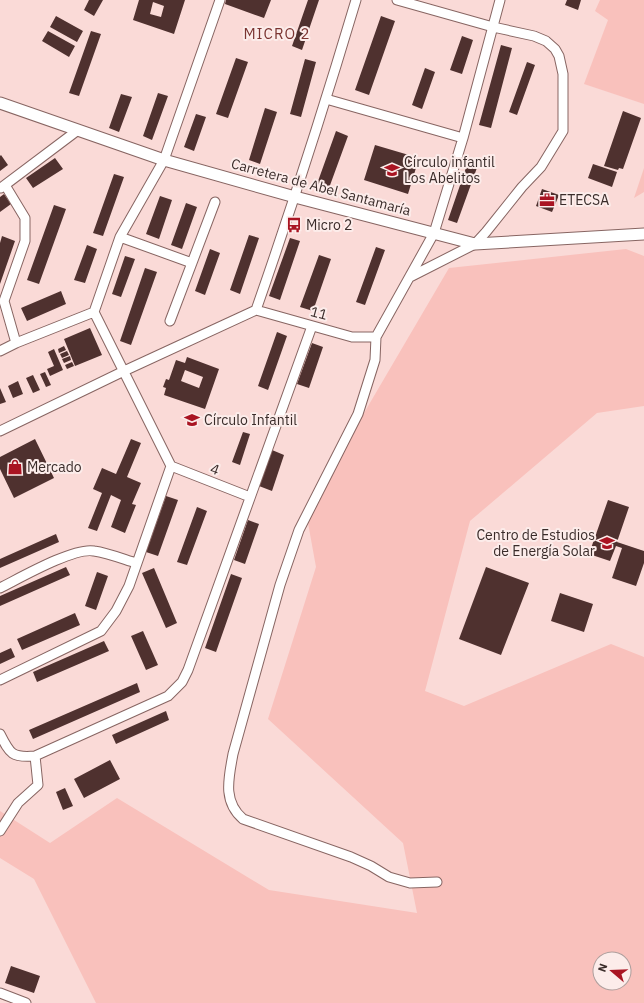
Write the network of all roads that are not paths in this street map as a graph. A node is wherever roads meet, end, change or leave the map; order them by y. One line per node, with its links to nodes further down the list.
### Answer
1 (220, 0): 10 (street)
2 (356, 0): 6 (street)
3 (397, 0): 5 (street)
4 (500, 0): 5 (street)
5 (493, 27): 9 (street); 17 (street)
6 (326, 99): 9 (street); 12 (street)
7 (0, 103): 8 (main road, Carretera de Abel Santamaría)
8 (78, 130): 10 (main road, Carretera de Abel Santamaría); 11 (street)
9 (463, 138): 14 (street)
10 (164, 160): 12 (main road, Carretera de Abel Santamaría); 16 (street)
11 (2, 187): 25 (street)
12 (295, 198): 14 (main road, Carretera de Abel Santamaría); 20 (street)
13 (215, 202): 18 (street)
14 (434, 233): 17 (main road, Carretera de Abel Santamaría); 19 (street)
15 (644, 234): 17 (main road, Carretera de Abel Santamaría)
16 (120, 237): 18 (street); 21 (street)
17 (475, 244): 19 (street)
18 (192, 262): 22 (street)
19 (410, 277): 24 (street)
20 (256, 310): 23 (street, 11); 27 (street)
21 (94, 312): 25 (street); 27 (street)
22 (170, 321)
23 (312, 326): 24 (street, 11); 30 (street)
24 (376, 337): 37 (street)
25 (16, 343): 26 (street)
26 (0, 351)
27 (124, 371): 28 (street); 29 (street)
28 (0, 431)
29 (171, 466): 30 (street, 4); 31 (street)
30 (250, 497): 35 (street)
31 (136, 563): 32 (street); 33 (street)
32 (0, 588)
33 (0, 680)
34 (0, 734): 35 (street)
35 (35, 756): 36 (street)
36 (0, 831)
37 (437, 882)
38 (0, 993): 39 (street)
39 (26, 1003)

